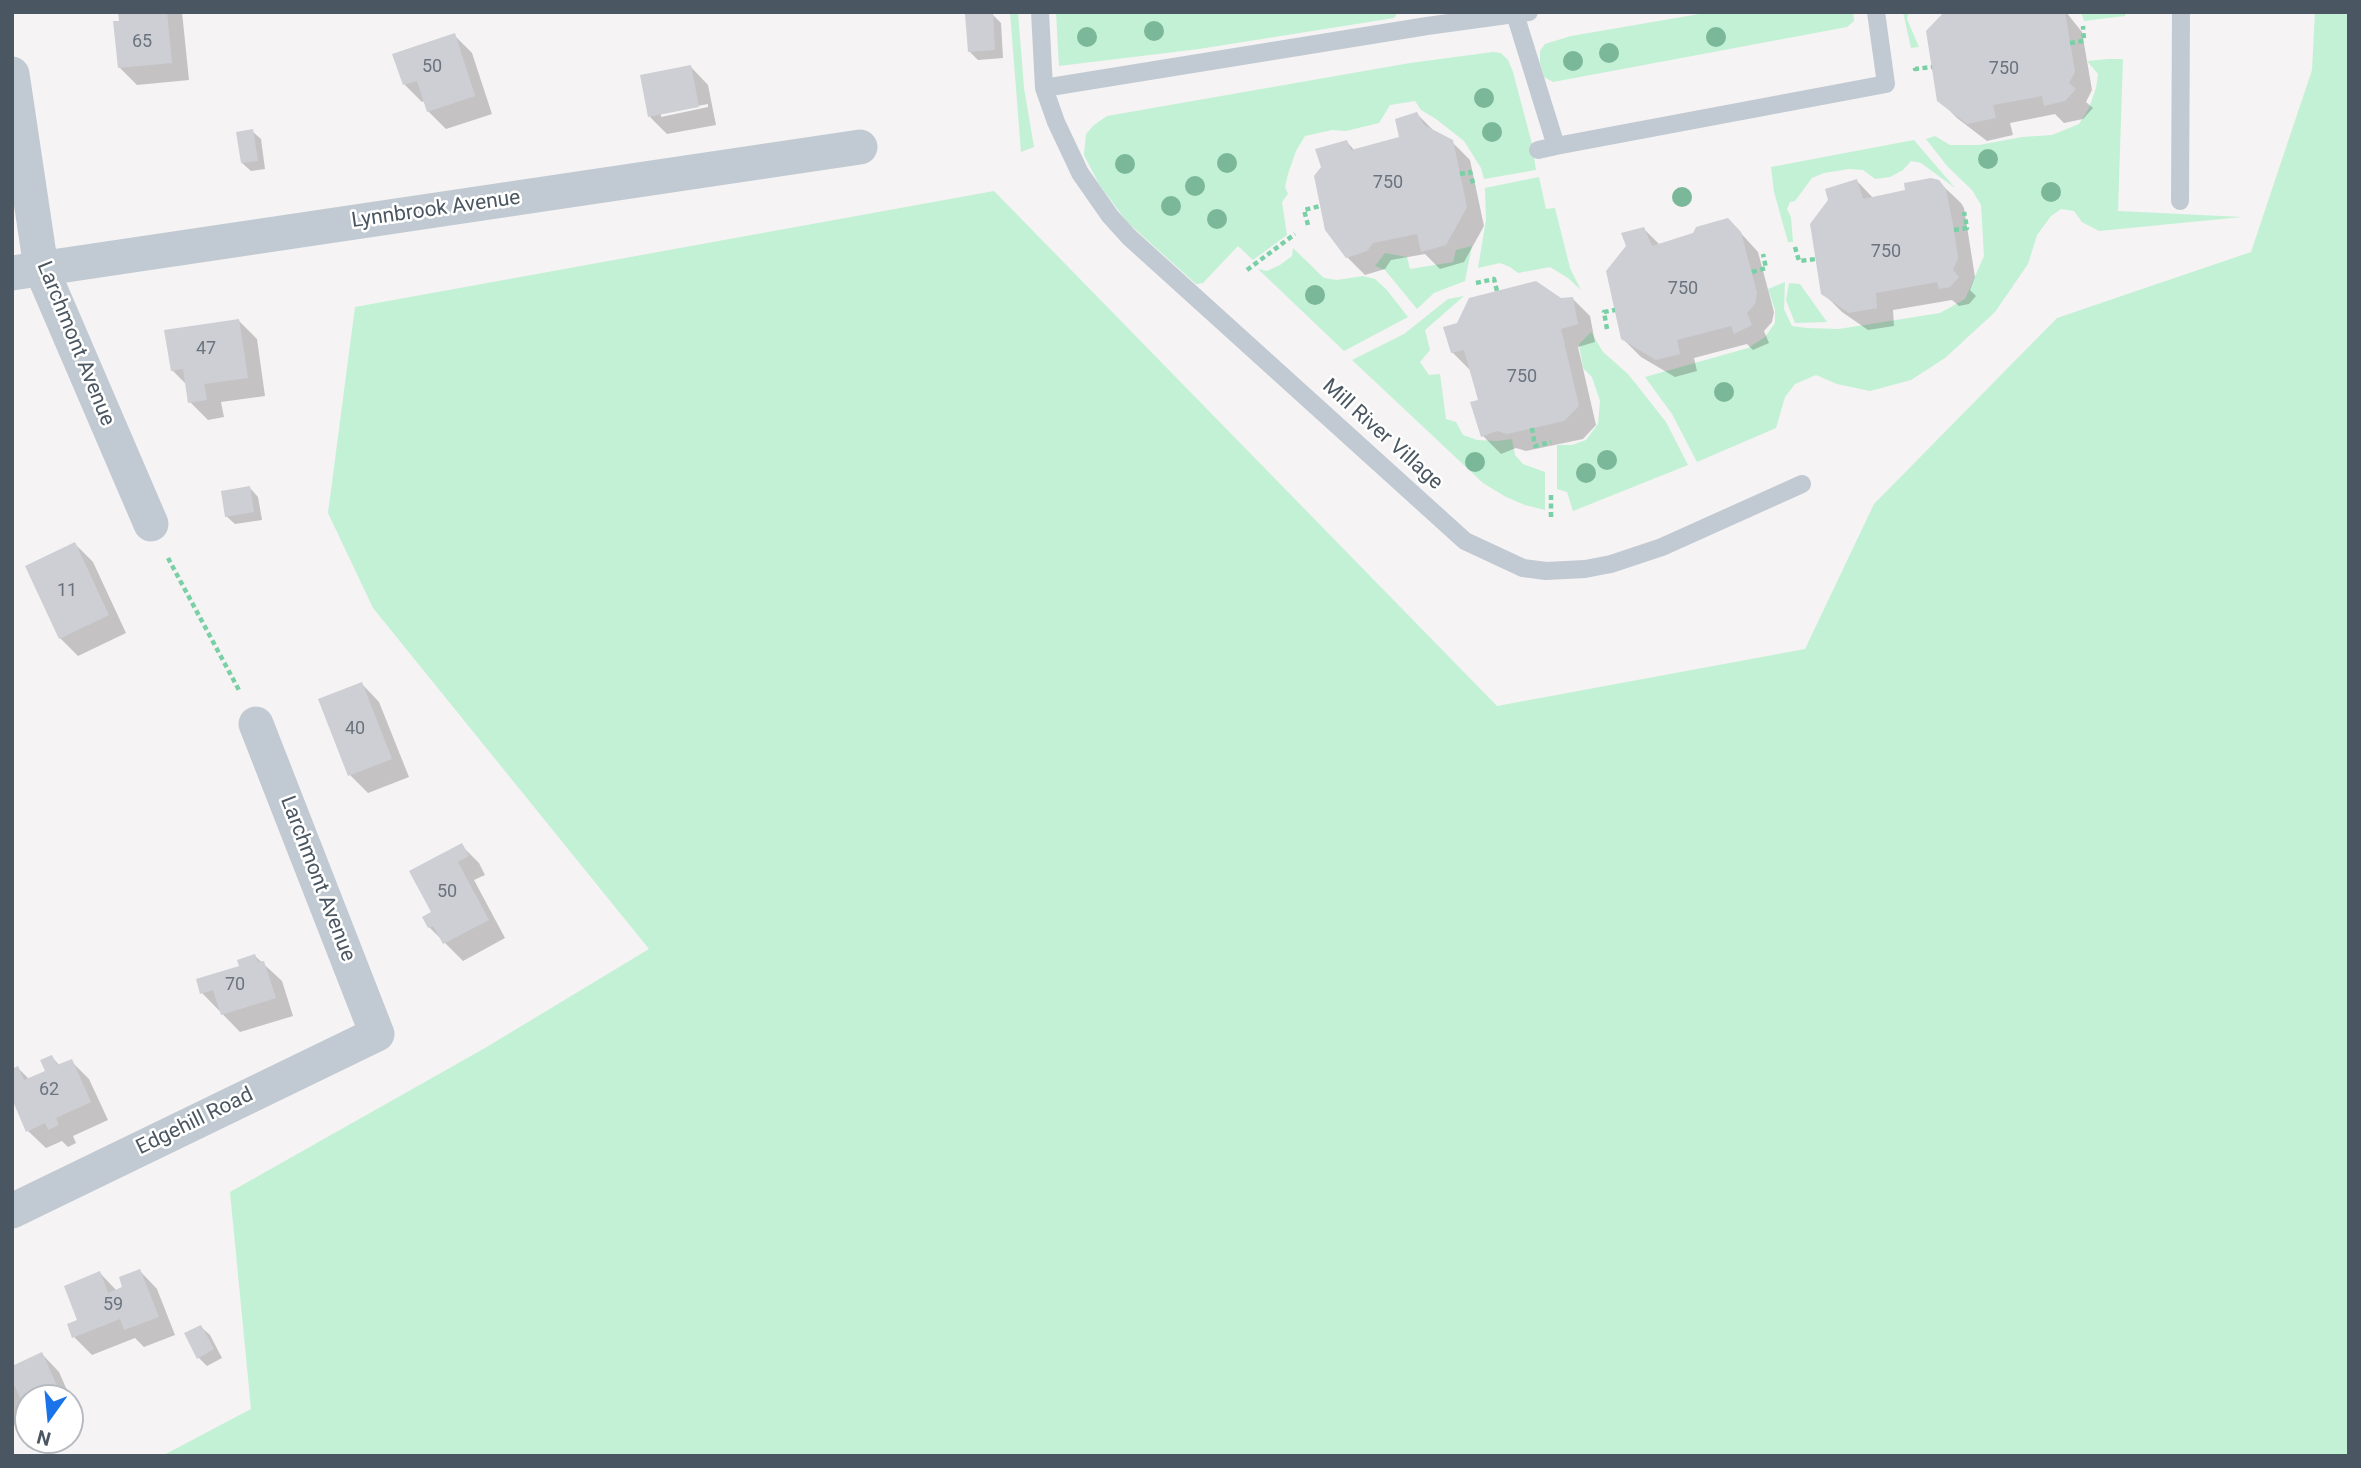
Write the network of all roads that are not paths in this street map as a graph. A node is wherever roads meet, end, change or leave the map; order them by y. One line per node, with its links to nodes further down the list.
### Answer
1 (1040, 12): 7 (lane, Mill River Village)
2 (1876, 12): 4 (lane)
3 (2181, 12): 9 (lane)
4 (1522, 13): 5 (lane)
5 (1426, 19): 7 (lane)
6 (12, 74): 10 (street, Larchmont Avenue)
7 (1044, 88): 11 (lane, Mill River Village)
8 (860, 147): 10 (street, Lynnbrook Avenue)
9 (2180, 201)
10 (27, 271): 12 (street, Larchmont Avenue)
11 (1802, 484)
12 (151, 524)
13 (256, 724): 14 (street, Larchmont Avenue)
14 (377, 1034): 15 (street, Edgehill Road)
15 (12, 1211)

